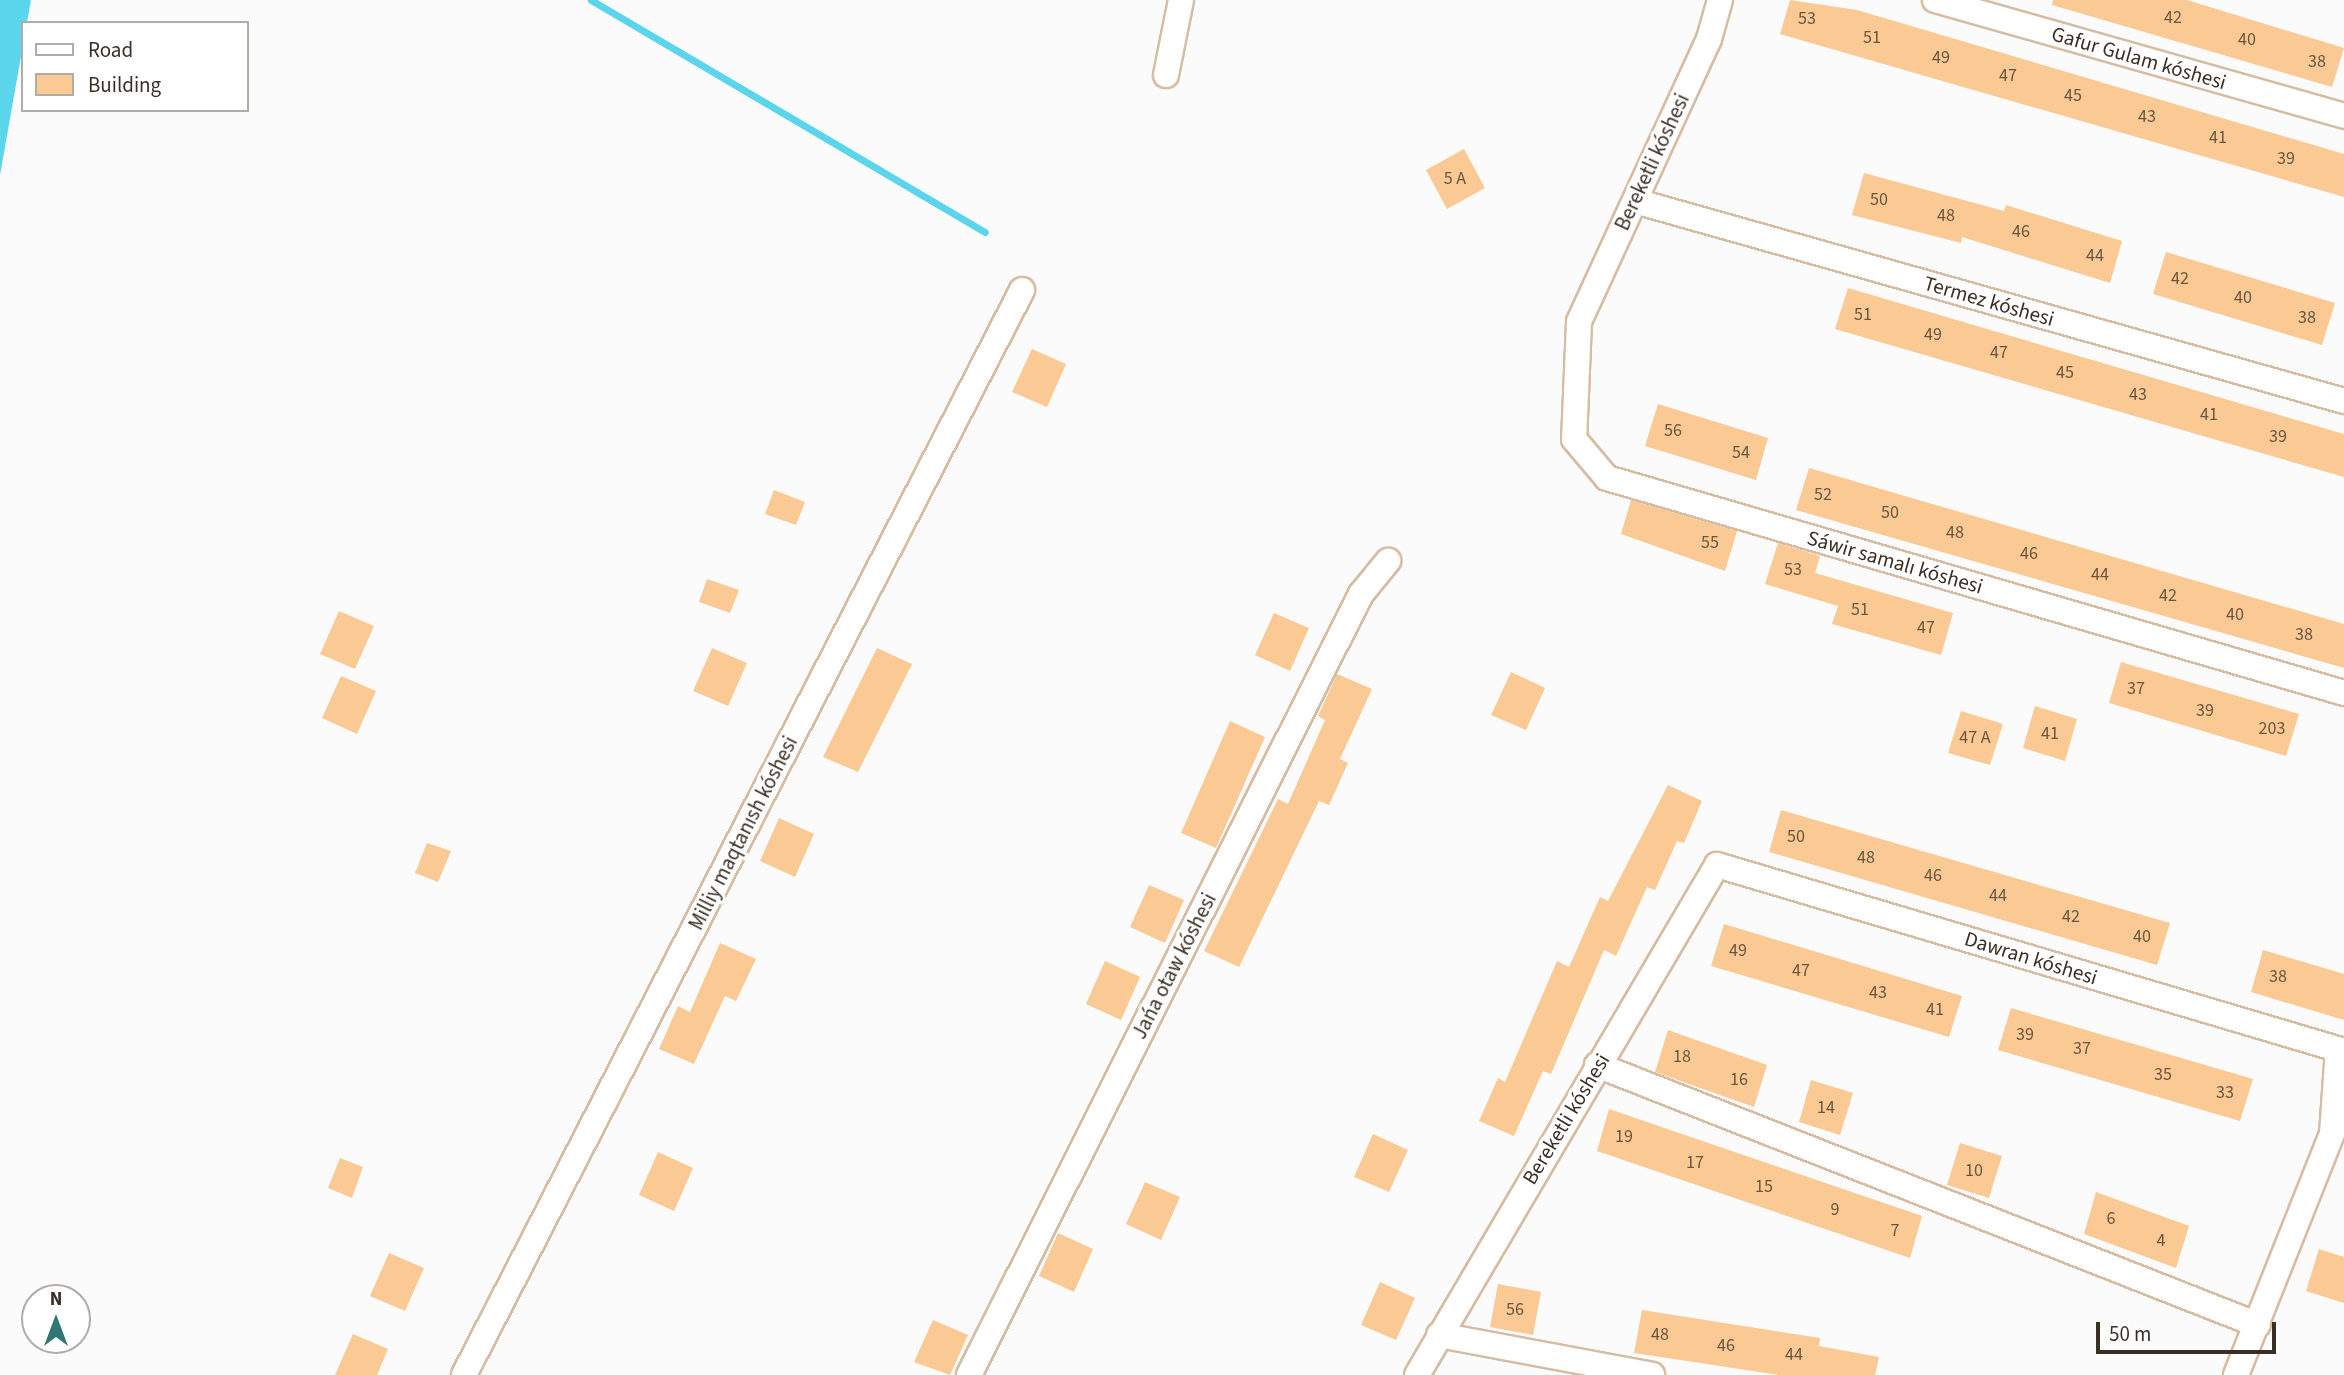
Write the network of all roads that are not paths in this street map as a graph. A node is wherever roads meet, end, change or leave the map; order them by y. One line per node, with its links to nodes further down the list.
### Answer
1 (1181, 0): 4 (street)
2 (1720, 0): 6 (street, Bereketli kóshesi)
3 (1935, 0): 5 (street, Gafur Gulam kóshesi)
4 (1166, 75)
5 (2344, 116)
6 (1635, 201): 8 (street, Bereketli kóshesi); 9 (street, Termez kóshesi)
7 (1022, 290): 17 (street, Milliy maqtanısh kóshesi)
8 (1578, 322): 11 (street, Sáwir samalı kóshesi)
9 (2344, 401)
10 (1388, 561): 18 (street, Jańa otaw kóshesi)
11 (2344, 693)
12 (1717, 864): 13 (street, Dawran kóshesi); 14 (street, Bereketli kóshesi)
13 (2341, 1050): 15 (street)
14 (1597, 1065): 15 (street); 16 (street, Bereketli kóshesi)
15 (2258, 1325): 21 (street)
16 (1439, 1335): 19 (street, Bereketli kóshesi); 20 (street)
17 (464, 1375)
18 (969, 1375)
19 (1418, 1375)
20 (1652, 1375)
21 (2236, 1375)

